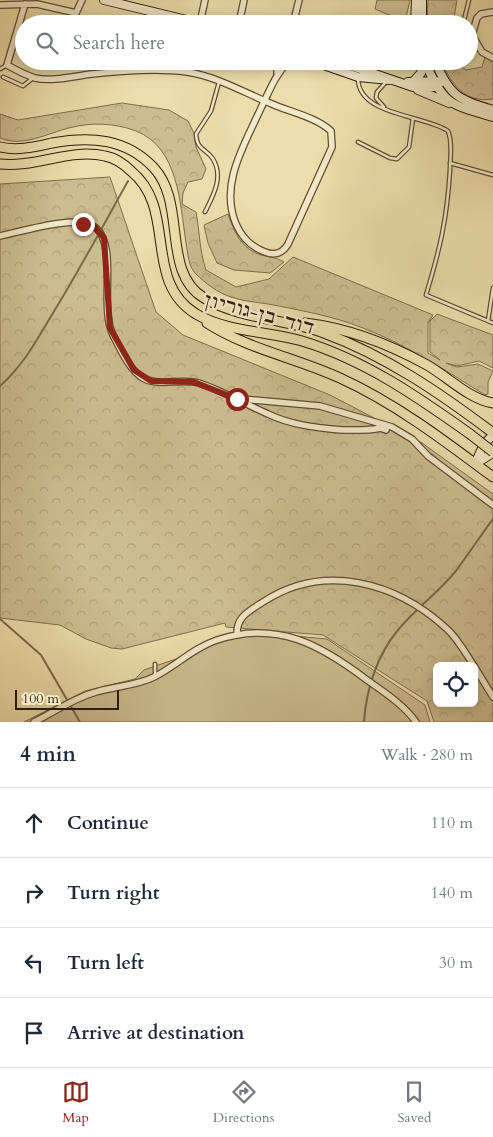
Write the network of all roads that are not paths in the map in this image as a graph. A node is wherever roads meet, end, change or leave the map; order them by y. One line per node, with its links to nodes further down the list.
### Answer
1 (82, 0): 10 (street)
2 (104, 0): 9 (street)
3 (205, 0): 15 (street)
4 (244, 0): 16 (street)
5 (299, 0): 17 (street)
6 (416, 0): 18 (street)
7 (422, 0): 19 (street)
8 (469, 0): 20 (lane)
9 (124, 2): 14 (street)
10 (25, 4): 11 (street); 13 (street)
11 (0, 5)
12 (493, 12): 21 (street)
13 (22, 15)
14 (172, 15)
15 (202, 15)
16 (241, 15)
17 (295, 15)
18 (415, 15)
19 (422, 15)
20 (465, 15)
21 (478, 17)
22 (15, 40): 25 (street)
23 (478, 46): 24 (street)
24 (493, 58)
25 (8, 65): 26 (street); 27 (lane)
26 (15, 68)
27 (0, 69)
28 (19, 70): 38 (street)
29 (276, 70): 39 (street)
30 (281, 70): 39 (street)
31 (336, 70): 40 (street)
32 (363, 70): 40 (lane)
33 (367, 70): 41 (street)
34 (422, 70): 45 (street)
35 (428, 70): 44 (street)
36 (438, 70): 42 (street)
37 (3, 76): 38 (lane)
38 (34, 77): 43 (street)
39 (275, 77): 46 (street)
40 (358, 78): 41 (street); 48 (lane)
41 (392, 79): 45 (street); 48 (lane)
42 (443, 80): 44 (street); 49 (street)
43 (219, 82): 46 (street); 57 (lane)
44 (434, 84): 45 (street); 47 (street)
45 (413, 85): 47 (street)
46 (265, 101): 46 (street)
47 (453, 105): 50 (street)
48 (388, 109): 51 (lane)
49 (493, 110)
50 (493, 117)
51 (413, 118): 52 (lane); 54 (lane)
52 (358, 142)
53 (0, 147): 61 (main road, דוד בן-גוריון)
54 (450, 163): 56 (lane); 62 (lane)
55 (0, 164): 60 (main road, דוד בן-גוריון)
56 (493, 175)
57 (206, 212)
58 (0, 236): 64 (street)
59 (493, 288): 62 (lane)
60 (184, 304): 68 (main road, דוד בן-גוריון, bridge); 69 (main road)
61 (274, 319): 65 (main road); 67 (main road, דוד בן-גוריון)
62 (488, 321): 63 (lane)
63 (493, 323)
64 (237, 399): 66 (street); 71 (street)
65 (493, 403)
66 (386, 430)
67 (493, 434): 69 (street)
68 (493, 452): 69 (street)
69 (475, 464): 70 (main road)
70 (493, 477)
71 (493, 505)
72 (237, 635): 73 (street); 76 (street); 79 (street)
73 (471, 662)
74 (155, 664): 76 (lane)
75 (478, 673): 77 (street)
76 (154, 677): 78 (street)
77 (493, 697)
78 (34, 722)
79 (416, 722)

